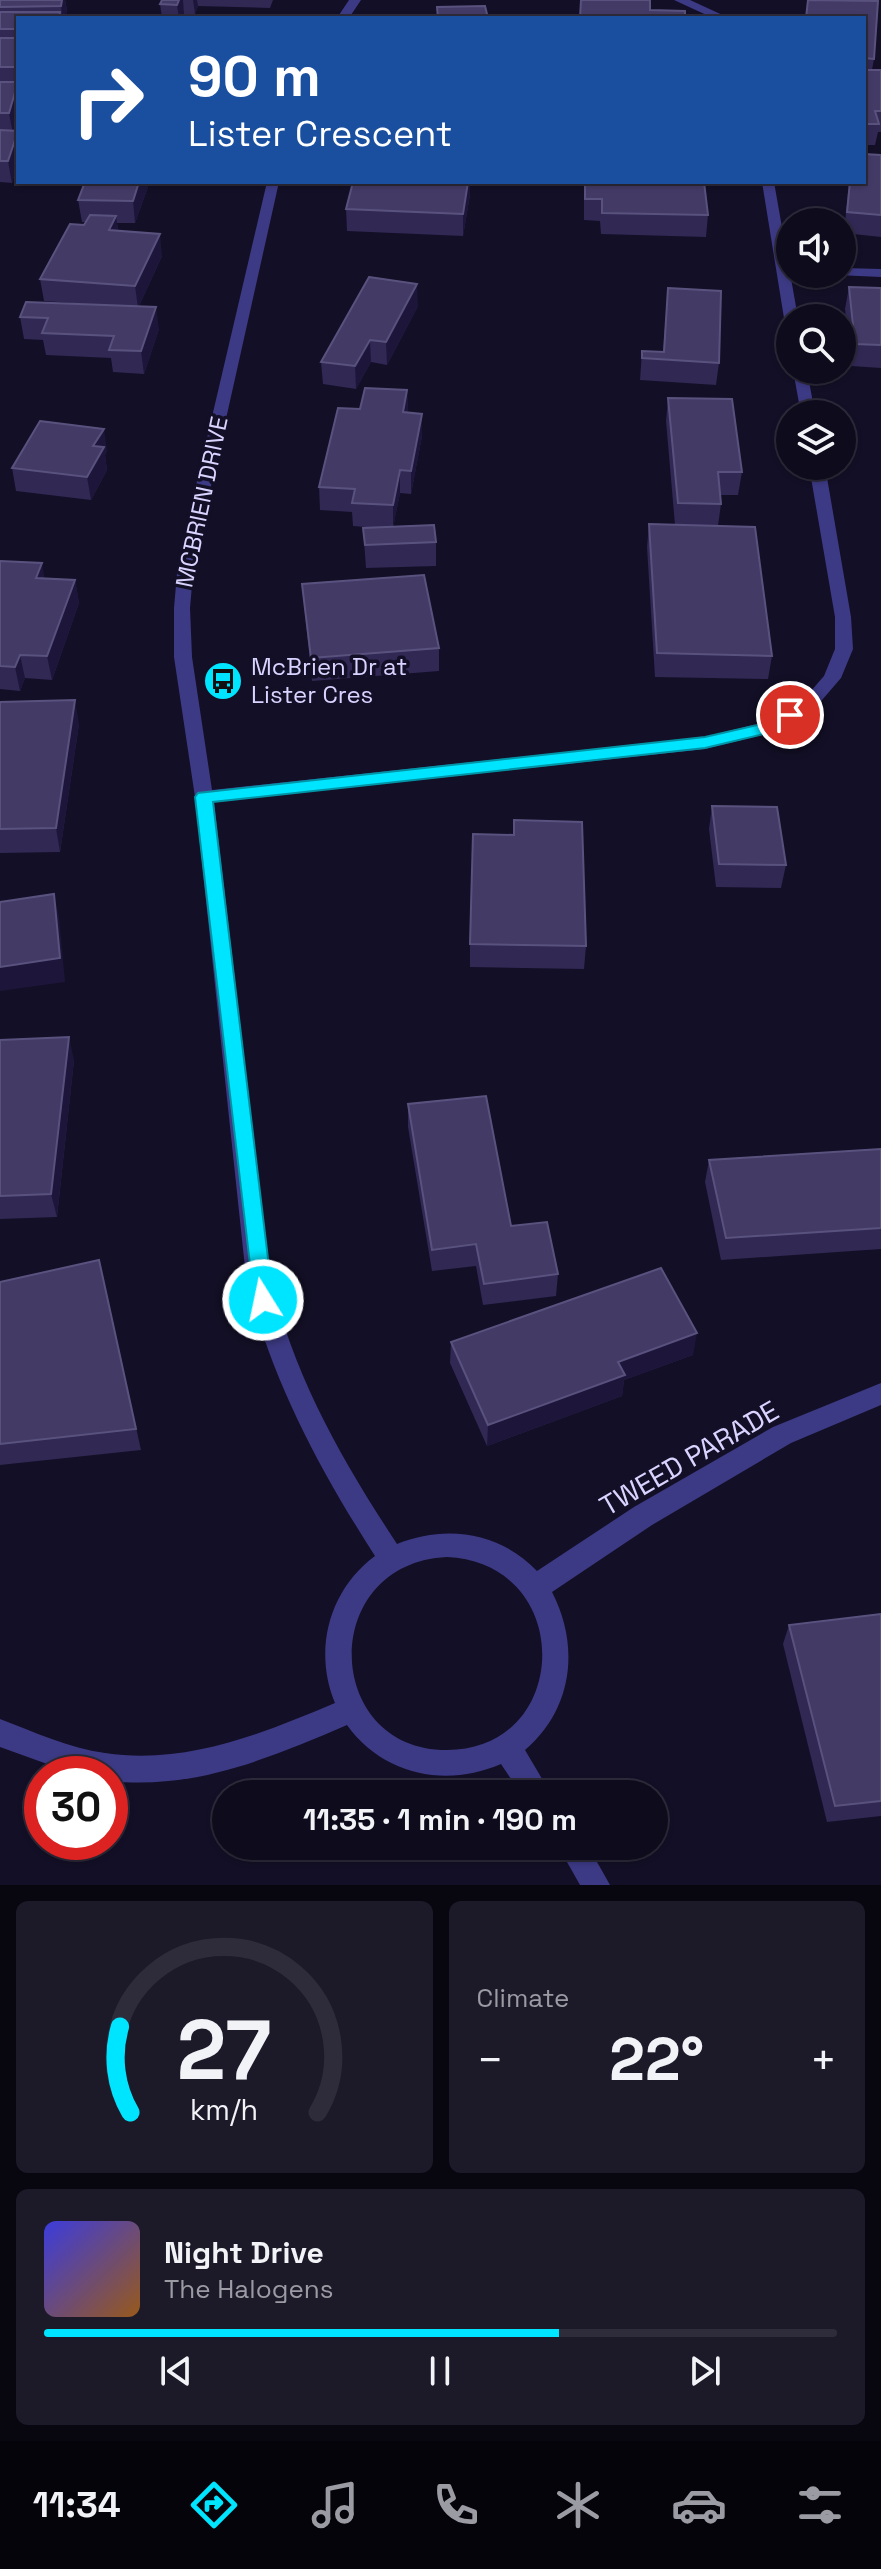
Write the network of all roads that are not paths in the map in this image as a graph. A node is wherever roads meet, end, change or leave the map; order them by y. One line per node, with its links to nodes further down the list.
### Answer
1 (680, 0): 2 (street)
2 (718, 16)
3 (273, 184): 9 (street, MCBRIEN DRIVE)
4 (768, 184): 5 (street)
5 (776, 222)
6 (856, 272): 7 (street)
7 (881, 273)
8 (819, 480): 9 (street)
9 (204, 797): 11 (street, MCBRIEN DRIVE)
10 (881, 1394): 12 (street, TWEED PARADE)
11 (392, 1559): 12 (street); 13 (street)
12 (535, 1588): 15 (street)
13 (352, 1709): 14 (street); 15 (street)
14 (0, 1733)
15 (506, 1746): 16 (street)
16 (528, 1780)
17 (581, 1860): 18 (street)
18 (596, 1885)

